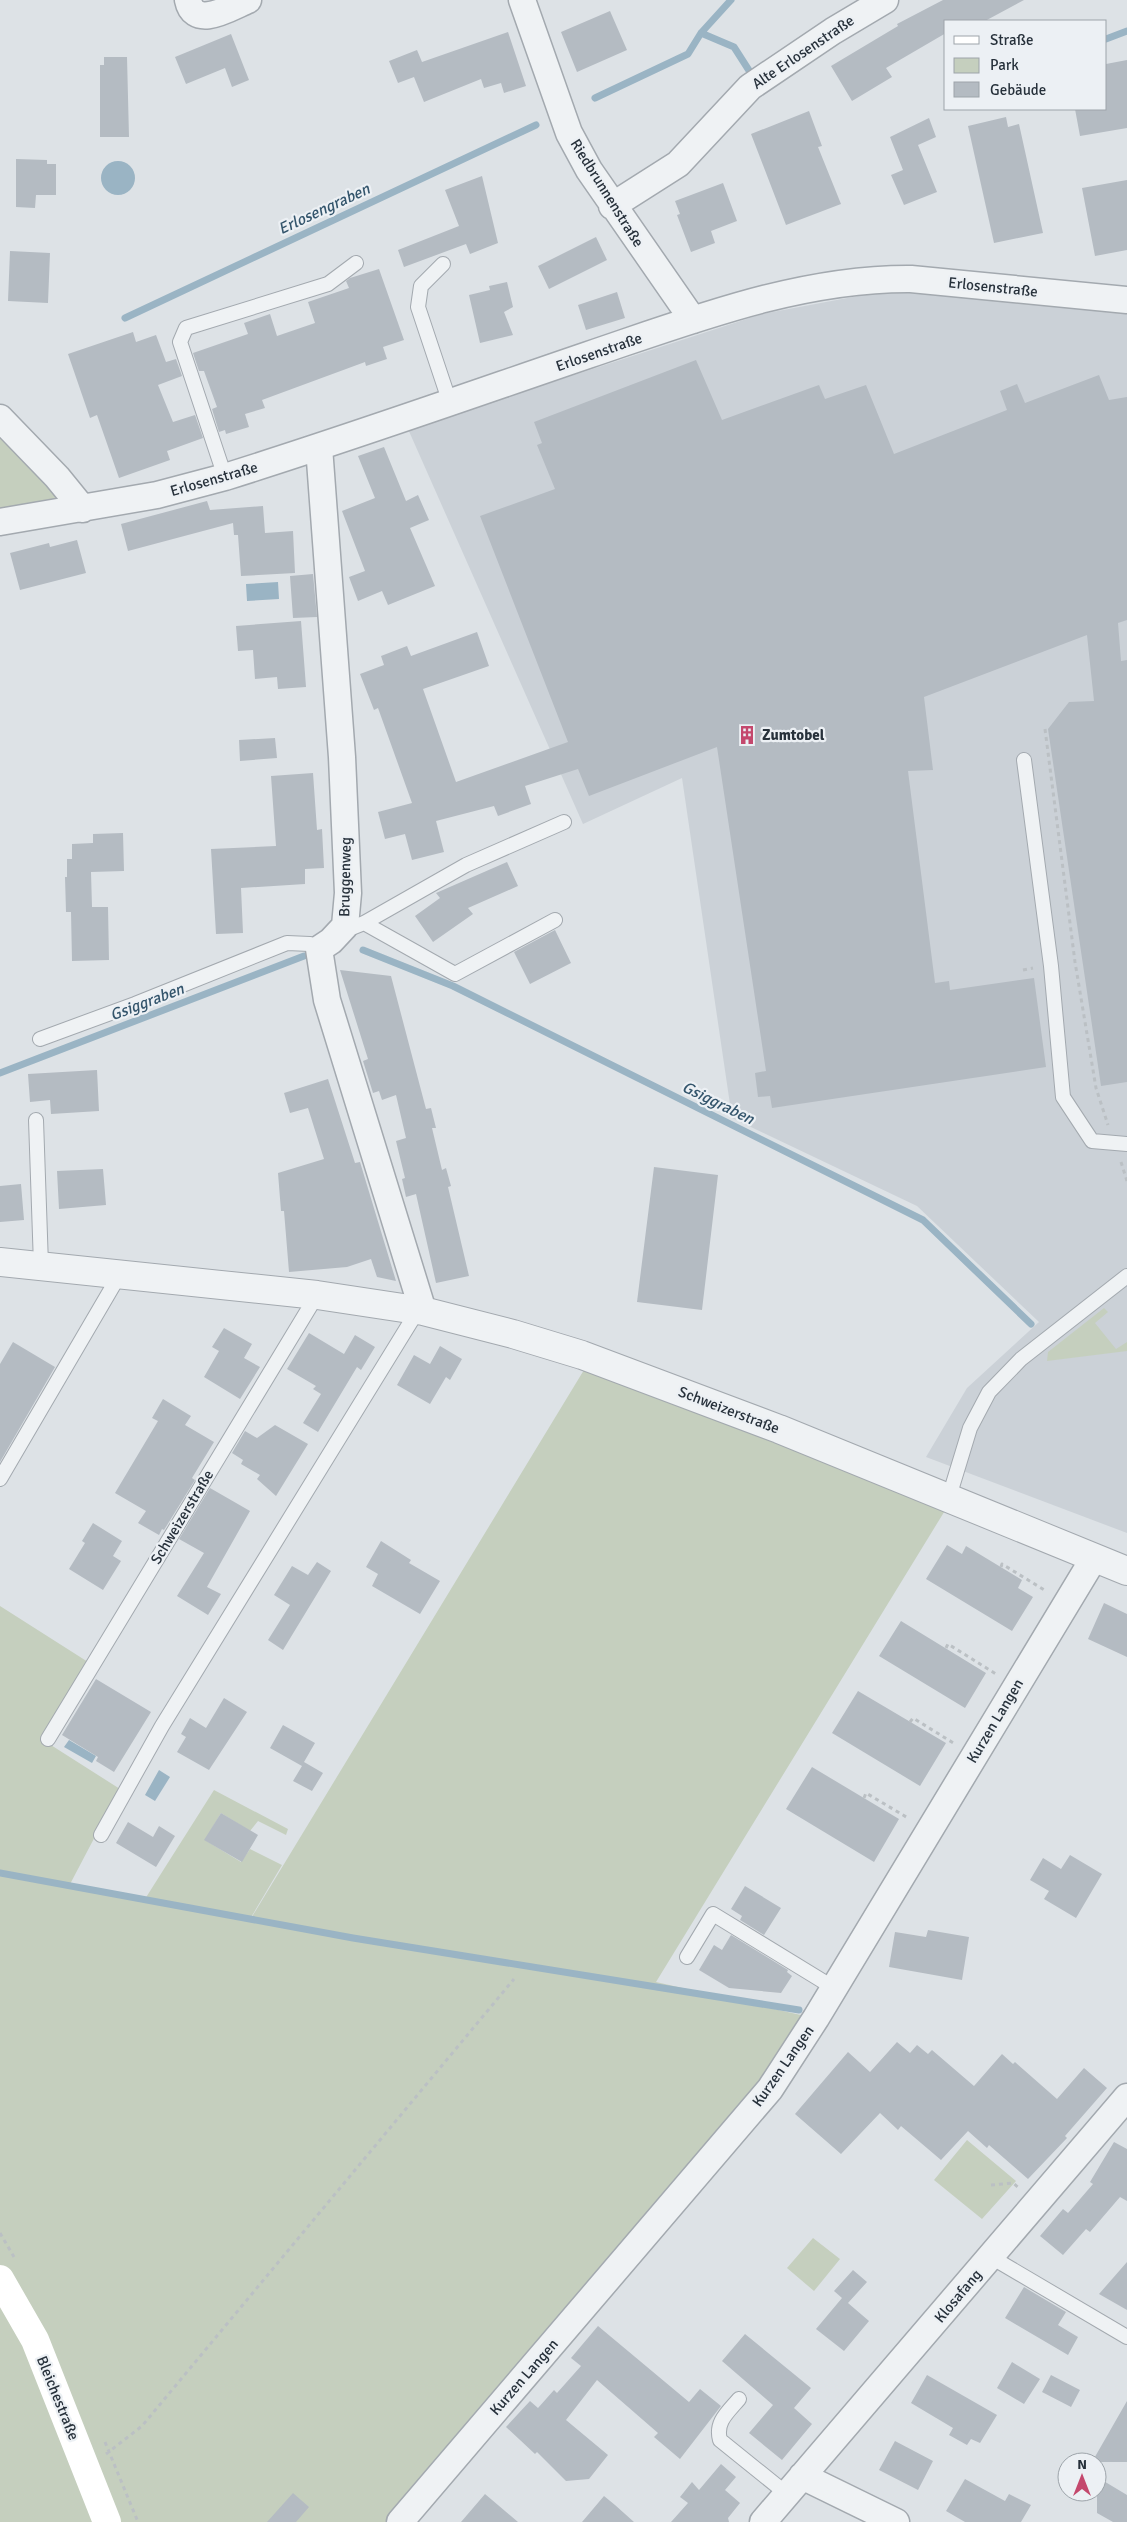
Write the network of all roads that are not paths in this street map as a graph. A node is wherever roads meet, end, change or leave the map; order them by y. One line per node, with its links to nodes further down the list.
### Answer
1 (188, 0): 2 (street)
2 (248, 0)
3 (522, 0): 5 (street, Riedbrunnenstraße)
4 (885, 0): 5 (street, Alte Erlosenstraße)
5 (612, 206): 9 (street, Riedbrunnenstraße)
6 (356, 262): 13 (lane)
7 (443, 264): 10 (lane)
8 (1127, 300): 9 (street, Erlosenstraße)
9 (692, 320): 10 (street, Erlosenstraße)
10 (450, 403): 12 (street, Erlosenstraße)
11 (0, 418): 14 (street)
12 (319, 447): 13 (street, Erlosenstraße); 19 (street, Bruggenweg)
13 (226, 477): 14 (street, Erlosenstraße)
14 (83, 509): 15 (street, Erlosenstraße)
15 (0, 522)
16 (1024, 760): 23 (lane)
17 (564, 822): 19 (lane)
18 (555, 920): 19 (lane)
19 (354, 924): 20 (street, Bruggenweg)
20 (319, 949): 21 (lane); 29 (street)
21 (40, 1039)
22 (36, 1120): 25 (lane)
23 (1127, 1144)
24 (0, 1262): 25 (street, Schweizerstraße)
25 (41, 1265): 26 (street, Schweizerstraße)
26 (120, 1274): 28 (street, Schweizerstraße); 30 (lane)
27 (1127, 1276): 31 (lane)
28 (317, 1295): 29 (street, Schweizerstraße); 34 (lane, Schweizerstraße)
29 (420, 1311): 31 (street, Schweizerstraße); 35 (lane)
30 (0, 1479)
31 (949, 1497): 32 (street, Schweizerstraße)
32 (1094, 1558): 33 (street, Schweizerstraße); 37 (street, Kurzen Langen)
33 (1127, 1571)
34 (48, 1739)
35 (101, 1835)
36 (687, 1957): 37 (lane)
37 (834, 1988): 45 (street, Kurzen Langen)
38 (1123, 2107): 39 (street, Klosafang)
39 (991, 2257): 41 (lane); 43 (street, Klosafang)
40 (0, 2279): 44 (main road, Bleichestraße)
41 (1127, 2337)
42 (739, 2399): 43 (lane)
43 (794, 2485): 46 (street, Klosafang); 47 (street)
44 (107, 2522)
45 (400, 2522)
46 (763, 2522)
47 (896, 2522)

